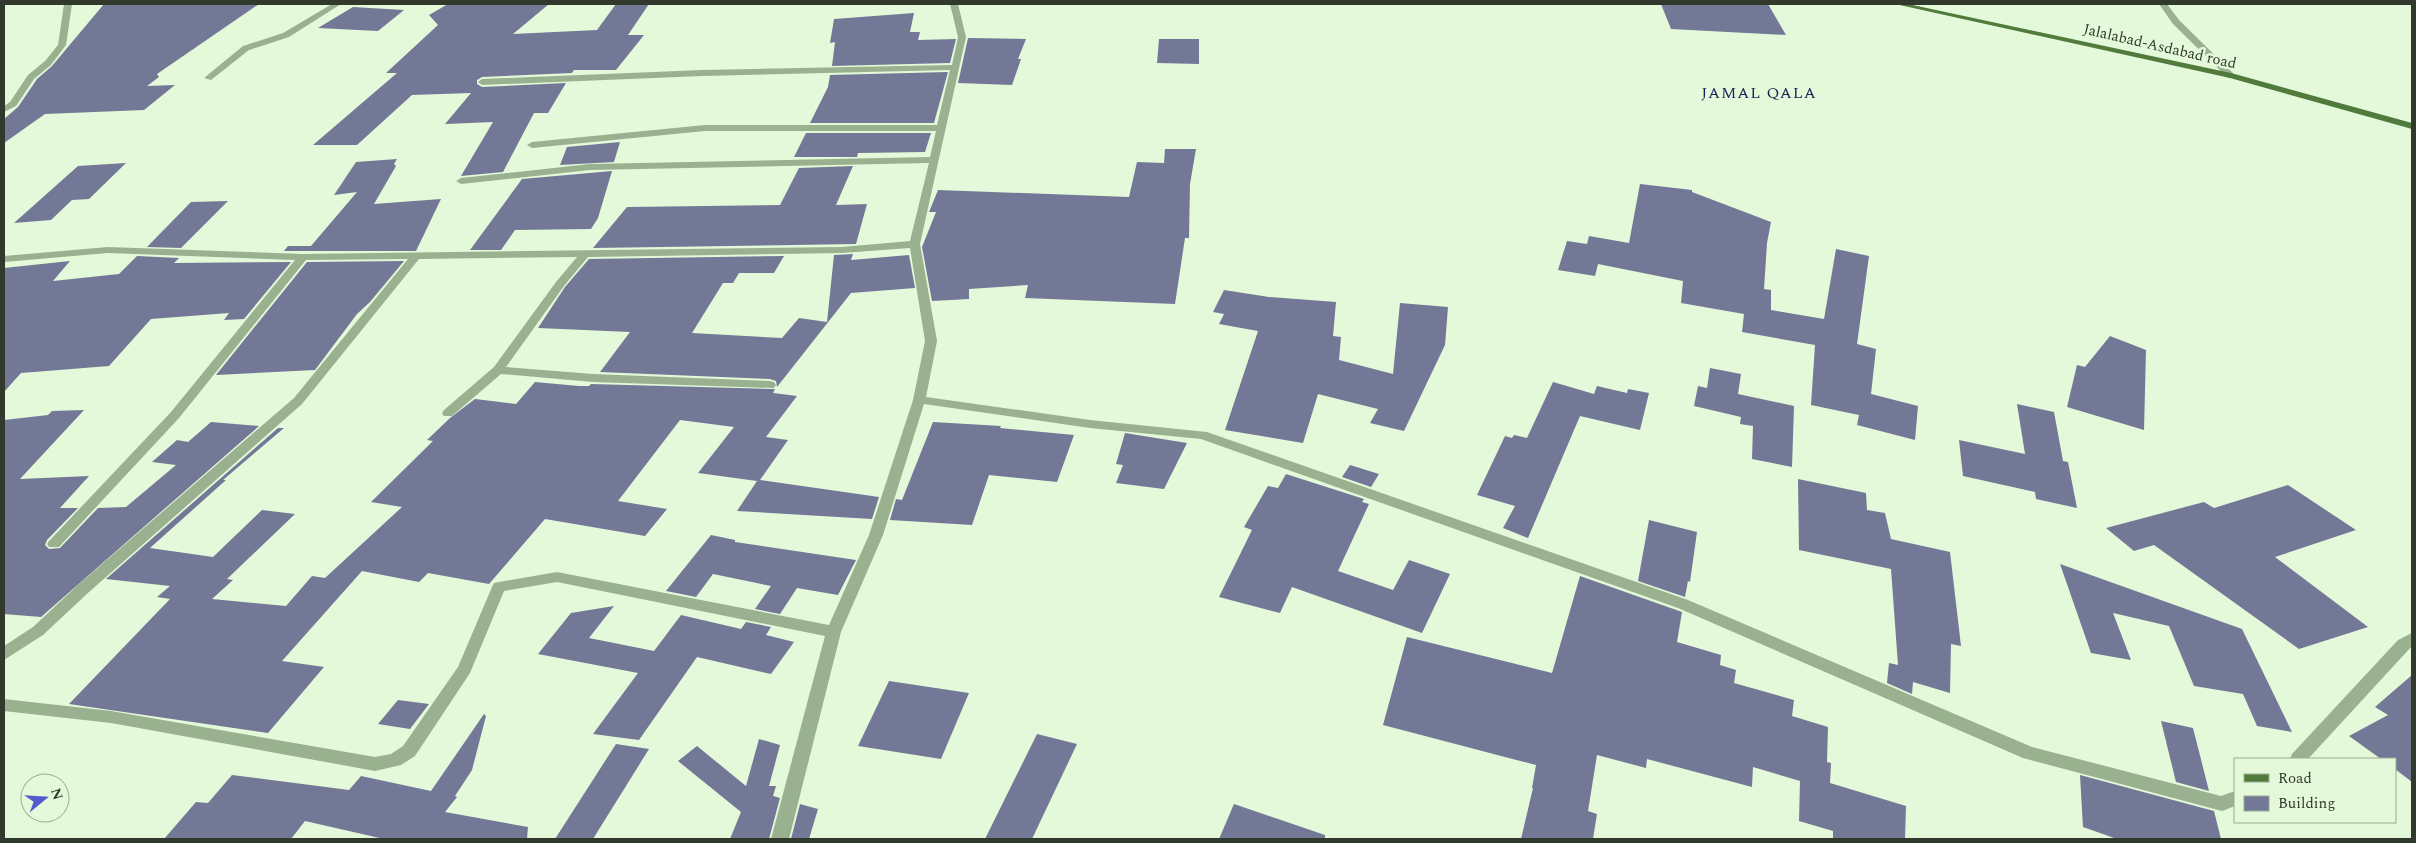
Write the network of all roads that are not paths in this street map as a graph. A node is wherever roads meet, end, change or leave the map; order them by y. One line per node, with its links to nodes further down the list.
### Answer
1 (68, 4): 10 (street)
2 (338, 4): 8 (street)
3 (954, 4): 6 (street)
4 (1899, 4): 7 (main road, Jalalabad-Asdabad road)
5 (2163, 4): 7 (street)
6 (955, 67): 9 (street); 12 (street)
7 (2231, 76): 11 (main road, Jalalabad-Asdabad road)
8 (208, 78)
9 (482, 82)
10 (4, 109)
11 (2412, 126)
12 (941, 128): 13 (street); 14 (street)
13 (532, 145)
14 (934, 160): 15 (street); 16 (street)
15 (461, 181)
16 (915, 244): 17 (street); 23 (street)
17 (586, 253): 18 (street); 21 (street)
18 (416, 256): 19 (street); 28 (street)
19 (303, 257): 20 (street); 25 (street)
20 (4, 258)
21 (498, 370): 22 (street); 24 (street)
22 (770, 385)
23 (919, 400): 26 (street); 31 (street)
24 (448, 413)
25 (54, 544)
26 (834, 632): 29 (street); 32 (street)
27 (2412, 639): 30 (street)
28 (4, 654)
29 (4, 705)
30 (2299, 758)
31 (2234, 798)
32 (780, 839)

